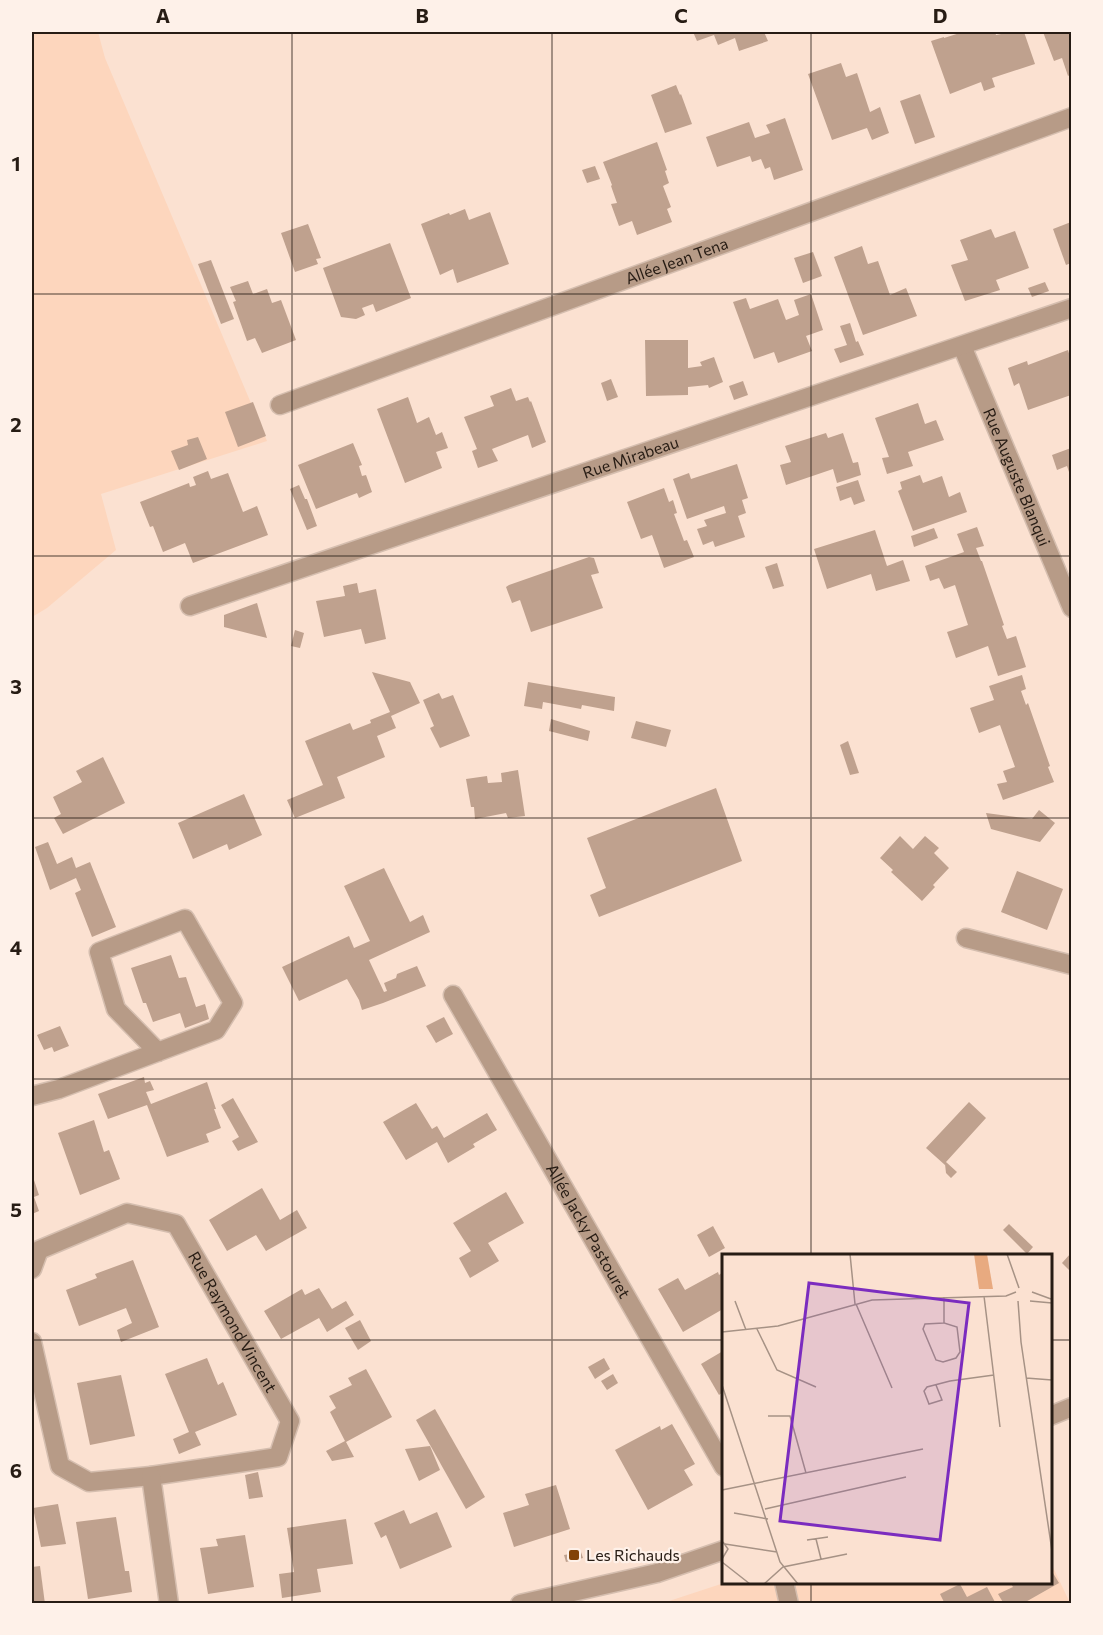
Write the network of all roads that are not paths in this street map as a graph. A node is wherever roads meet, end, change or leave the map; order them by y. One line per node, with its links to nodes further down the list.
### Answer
1 (1071, 117): 4 (street, Allée Jean Tena)
2 (1071, 308): 3 (street, Rue Mirabeau)
3 (962, 346): 5 (street, Rue Mirabeau); 6 (street, Rue Auguste Blanqui)
4 (280, 405)
5 (190, 606)
6 (1071, 608)
7 (966, 938): 8 (street)
8 (1071, 965)
9 (453, 995): 16 (street, Allée Jacky Pastouret)
10 (158, 1052): 10 (street); 11 (street)
11 (32, 1096)
12 (32, 1269): 17 (street, Rue Raymond Vincent)
13 (32, 1342): 17 (street, Rue Raymond Vincent)
14 (1071, 1407): 15 (street)
15 (1052, 1415)
16 (722, 1465)
17 (151, 1476): 20 (street)
18 (722, 1550): 21 (street)
19 (784, 1584): 22 (street)
20 (169, 1604)
21 (520, 1604)
22 (789, 1604)

